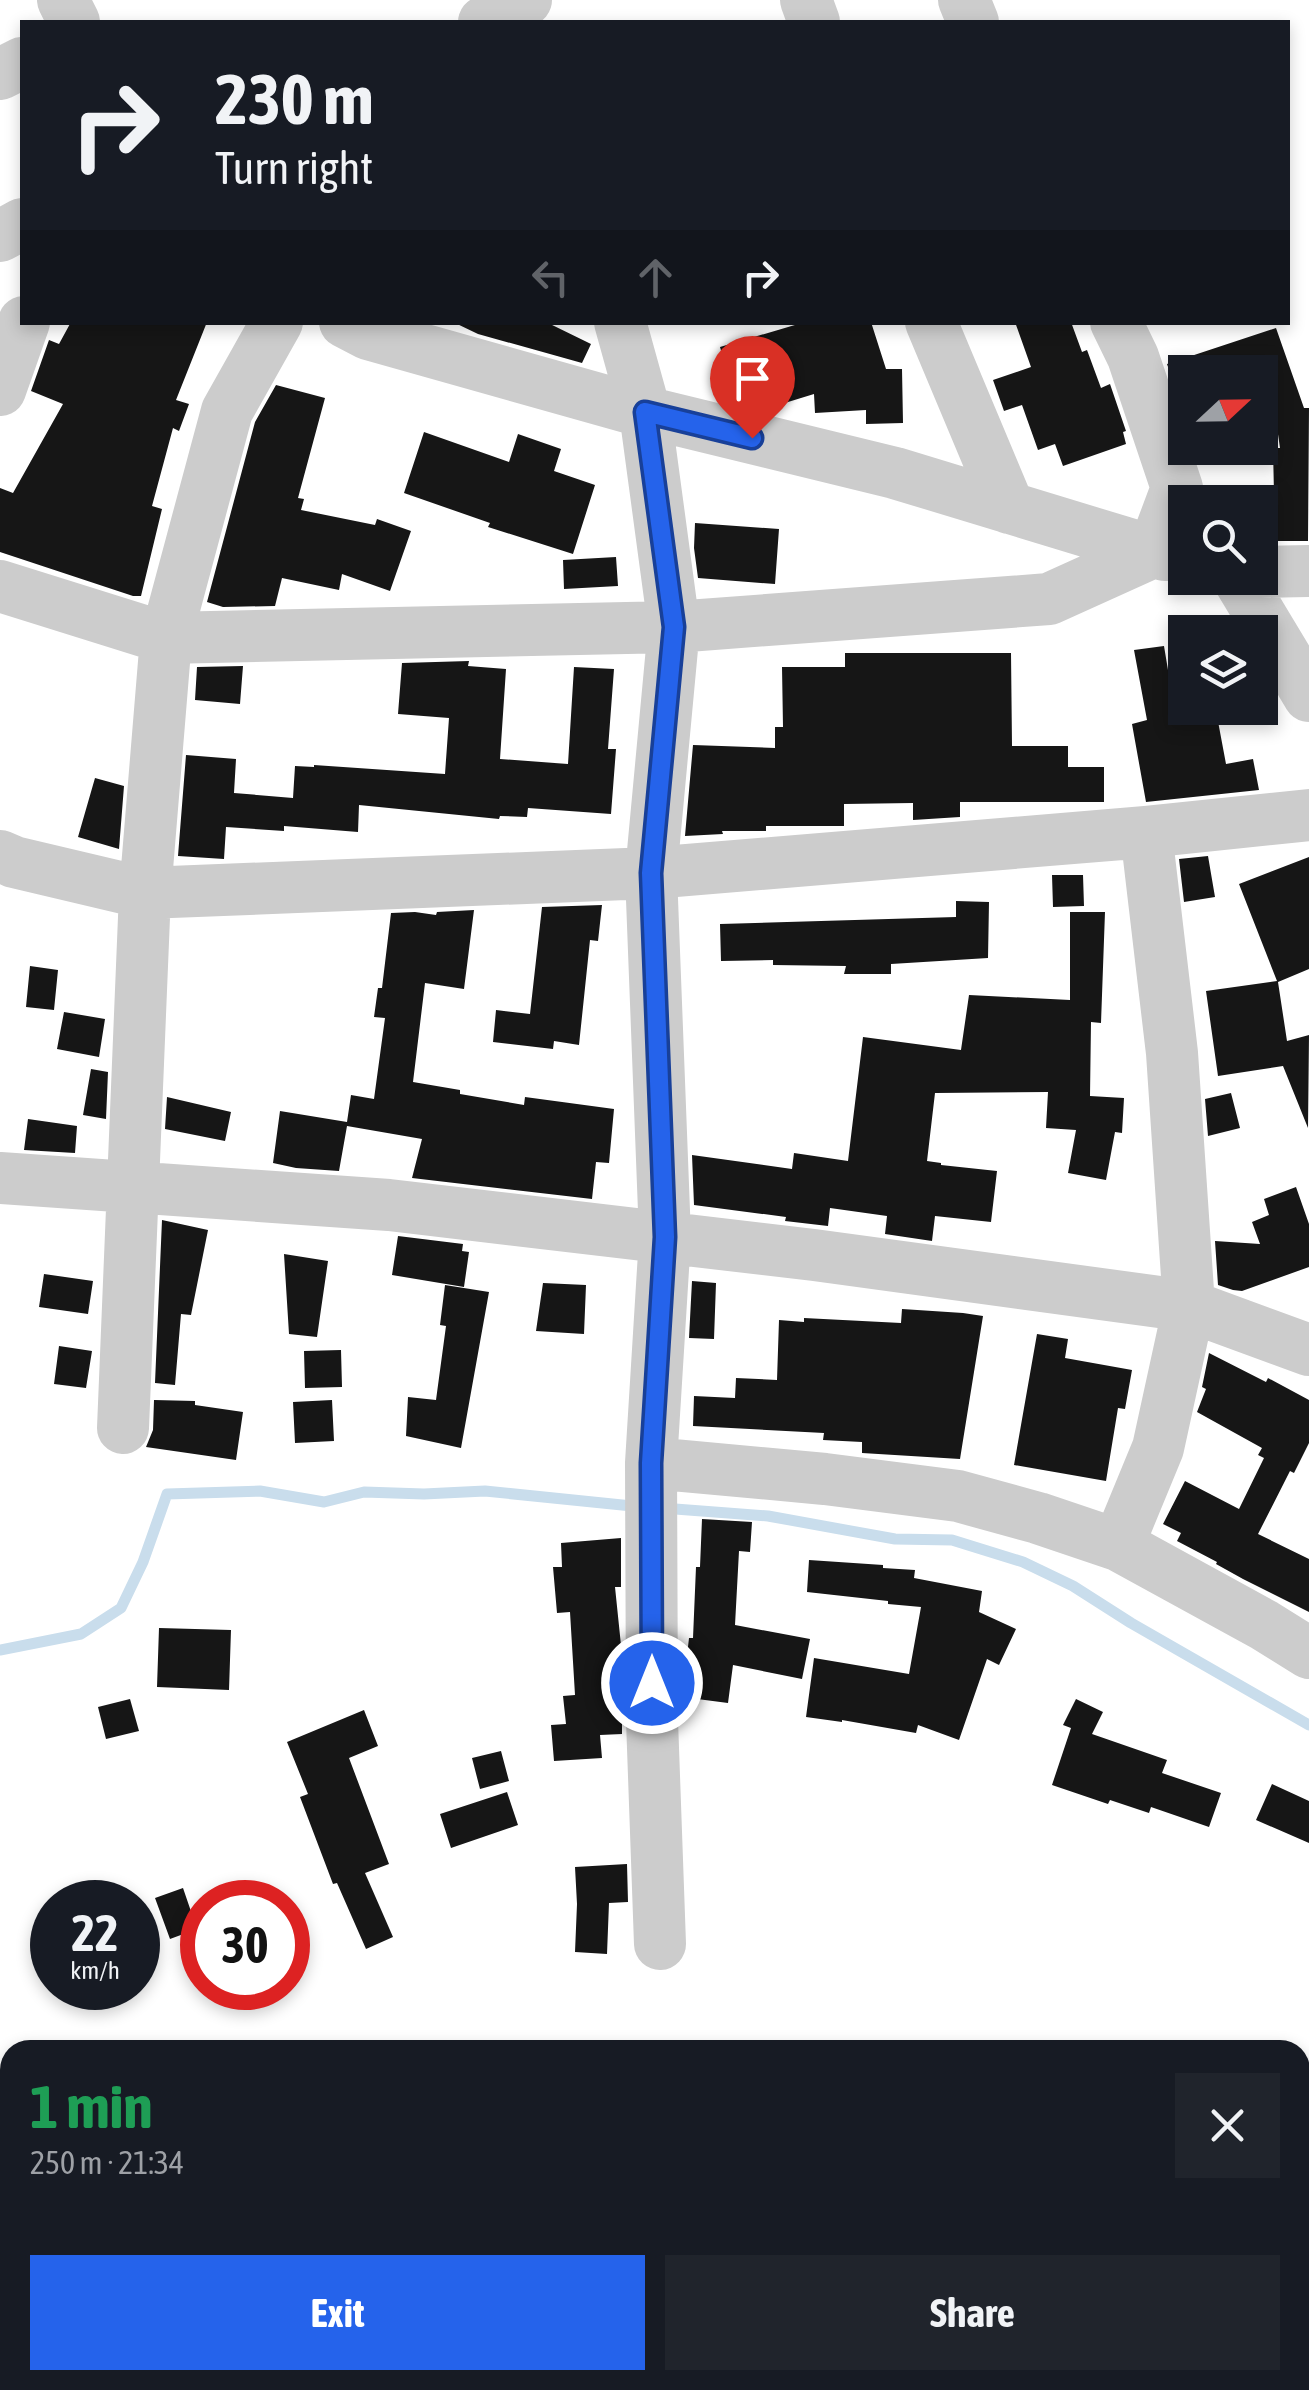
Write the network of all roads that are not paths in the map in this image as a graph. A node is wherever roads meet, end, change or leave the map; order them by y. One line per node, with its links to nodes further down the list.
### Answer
1 (23, 325): 7 (street)
2 (276, 325): 18 (street)
3 (351, 325): 8 (street)
4 (621, 325): 8 (street)
5 (932, 325): 10 (street)
6 (1117, 325): 9 (street)
7 (0, 390)
8 (645, 412): 10 (street); 17 (street)
9 (1176, 485)
10 (1009, 508): 11 (street)
11 (1168, 556)
12 (1168, 556): 17 (street)
13 (1309, 571): 14 (street)
14 (1278, 572)
15 (0, 586): 18 (street)
16 (1248, 595): 19 (street)
17 (674, 627): 18 (street); 23 (street)
18 (166, 638): 24 (street)
19 (1309, 696)
20 (1309, 815): 21 (street)
21 (1146, 832): 23 (street); 28 (street)
22 (0, 856): 24 (street)
23 (651, 873): 24 (street); 27 (street)
24 (145, 893): 26 (street)
25 (0, 1178): 26 (street)
26 (132, 1186): 27 (street); 30 (street)
27 (665, 1237): 28 (street); 31 (street)
28 (1189, 1306): 29 (street); 32 (street)
29 (1309, 1350)
30 (123, 1428)
31 (651, 1463): 32 (street); 34 (street)
32 (1118, 1545): 33 (street)
33 (1309, 1653)
34 (660, 1944)

